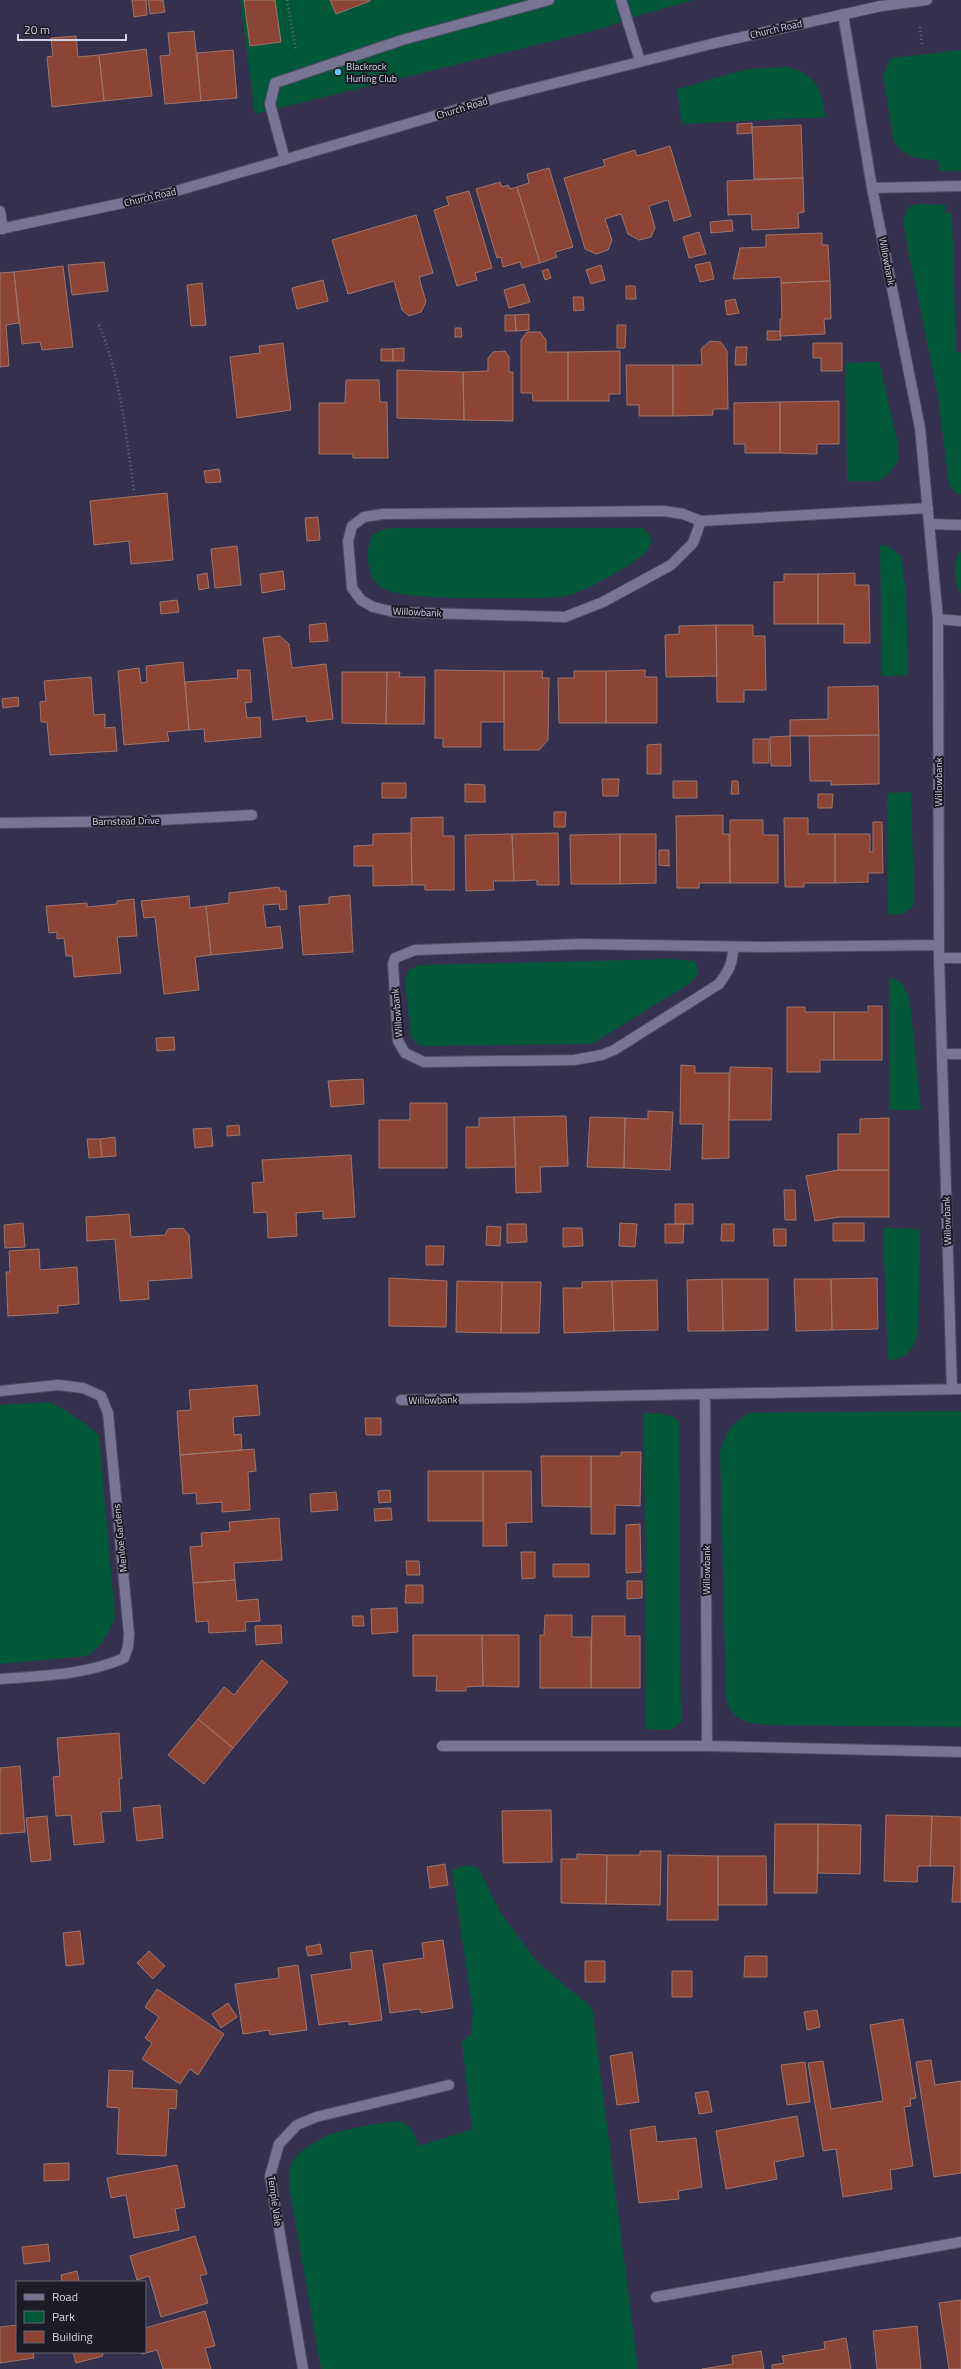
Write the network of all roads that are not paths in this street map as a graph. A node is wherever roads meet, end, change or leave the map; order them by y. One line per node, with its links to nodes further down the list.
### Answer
1 (549, 0): 6 (street)
2 (621, 0): 5 (street)
3 (927, 0): 4 (street, Church Road)
4 (843, 14): 5 (street, Church Road); 8 (street, Willowbank)
5 (640, 62): 6 (street, Church Road)
6 (285, 160): 10 (street, Church Road)
7 (961, 186): 8 (street)
8 (872, 188): 11 (street, Willowbank)
9 (0, 211): 10 (street)
10 (1, 229)
11 (928, 508): 12 (street, Willowbank); 13 (street, Willowbank)
12 (701, 521): 12 (street, Willowbank)
13 (930, 524): 14 (street); 15 (street, Willowbank)
14 (961, 525)
15 (938, 620): 16 (street); 19 (street, Willowbank)
16 (961, 621)
17 (252, 815): 18 (street, Barnstead Drive)
18 (0, 823)
19 (939, 945): 20 (street, Willowbank); 21 (street, Willowbank)
20 (733, 947): 20 (street, Willowbank)
21 (939, 958): 22 (street); 23 (street, Willowbank)
22 (961, 958)
23 (942, 1054): 24 (street); 25 (street, Willowbank)
24 (961, 1054)
25 (956, 1389): 27 (street, Willowbank)
26 (0, 1391): 29 (street, Menloe Gardens)
27 (705, 1395): 28 (street, Willowbank); 31 (street, Willowbank)
28 (401, 1400)
29 (0, 1679)
30 (442, 1746): 31 (street)
31 (707, 1746): 32 (street)
32 (961, 1752)
33 (449, 2085): 36 (street, Temple Vale)
34 (961, 2242): 35 (street)
35 (656, 2297)
36 (303, 2369)

